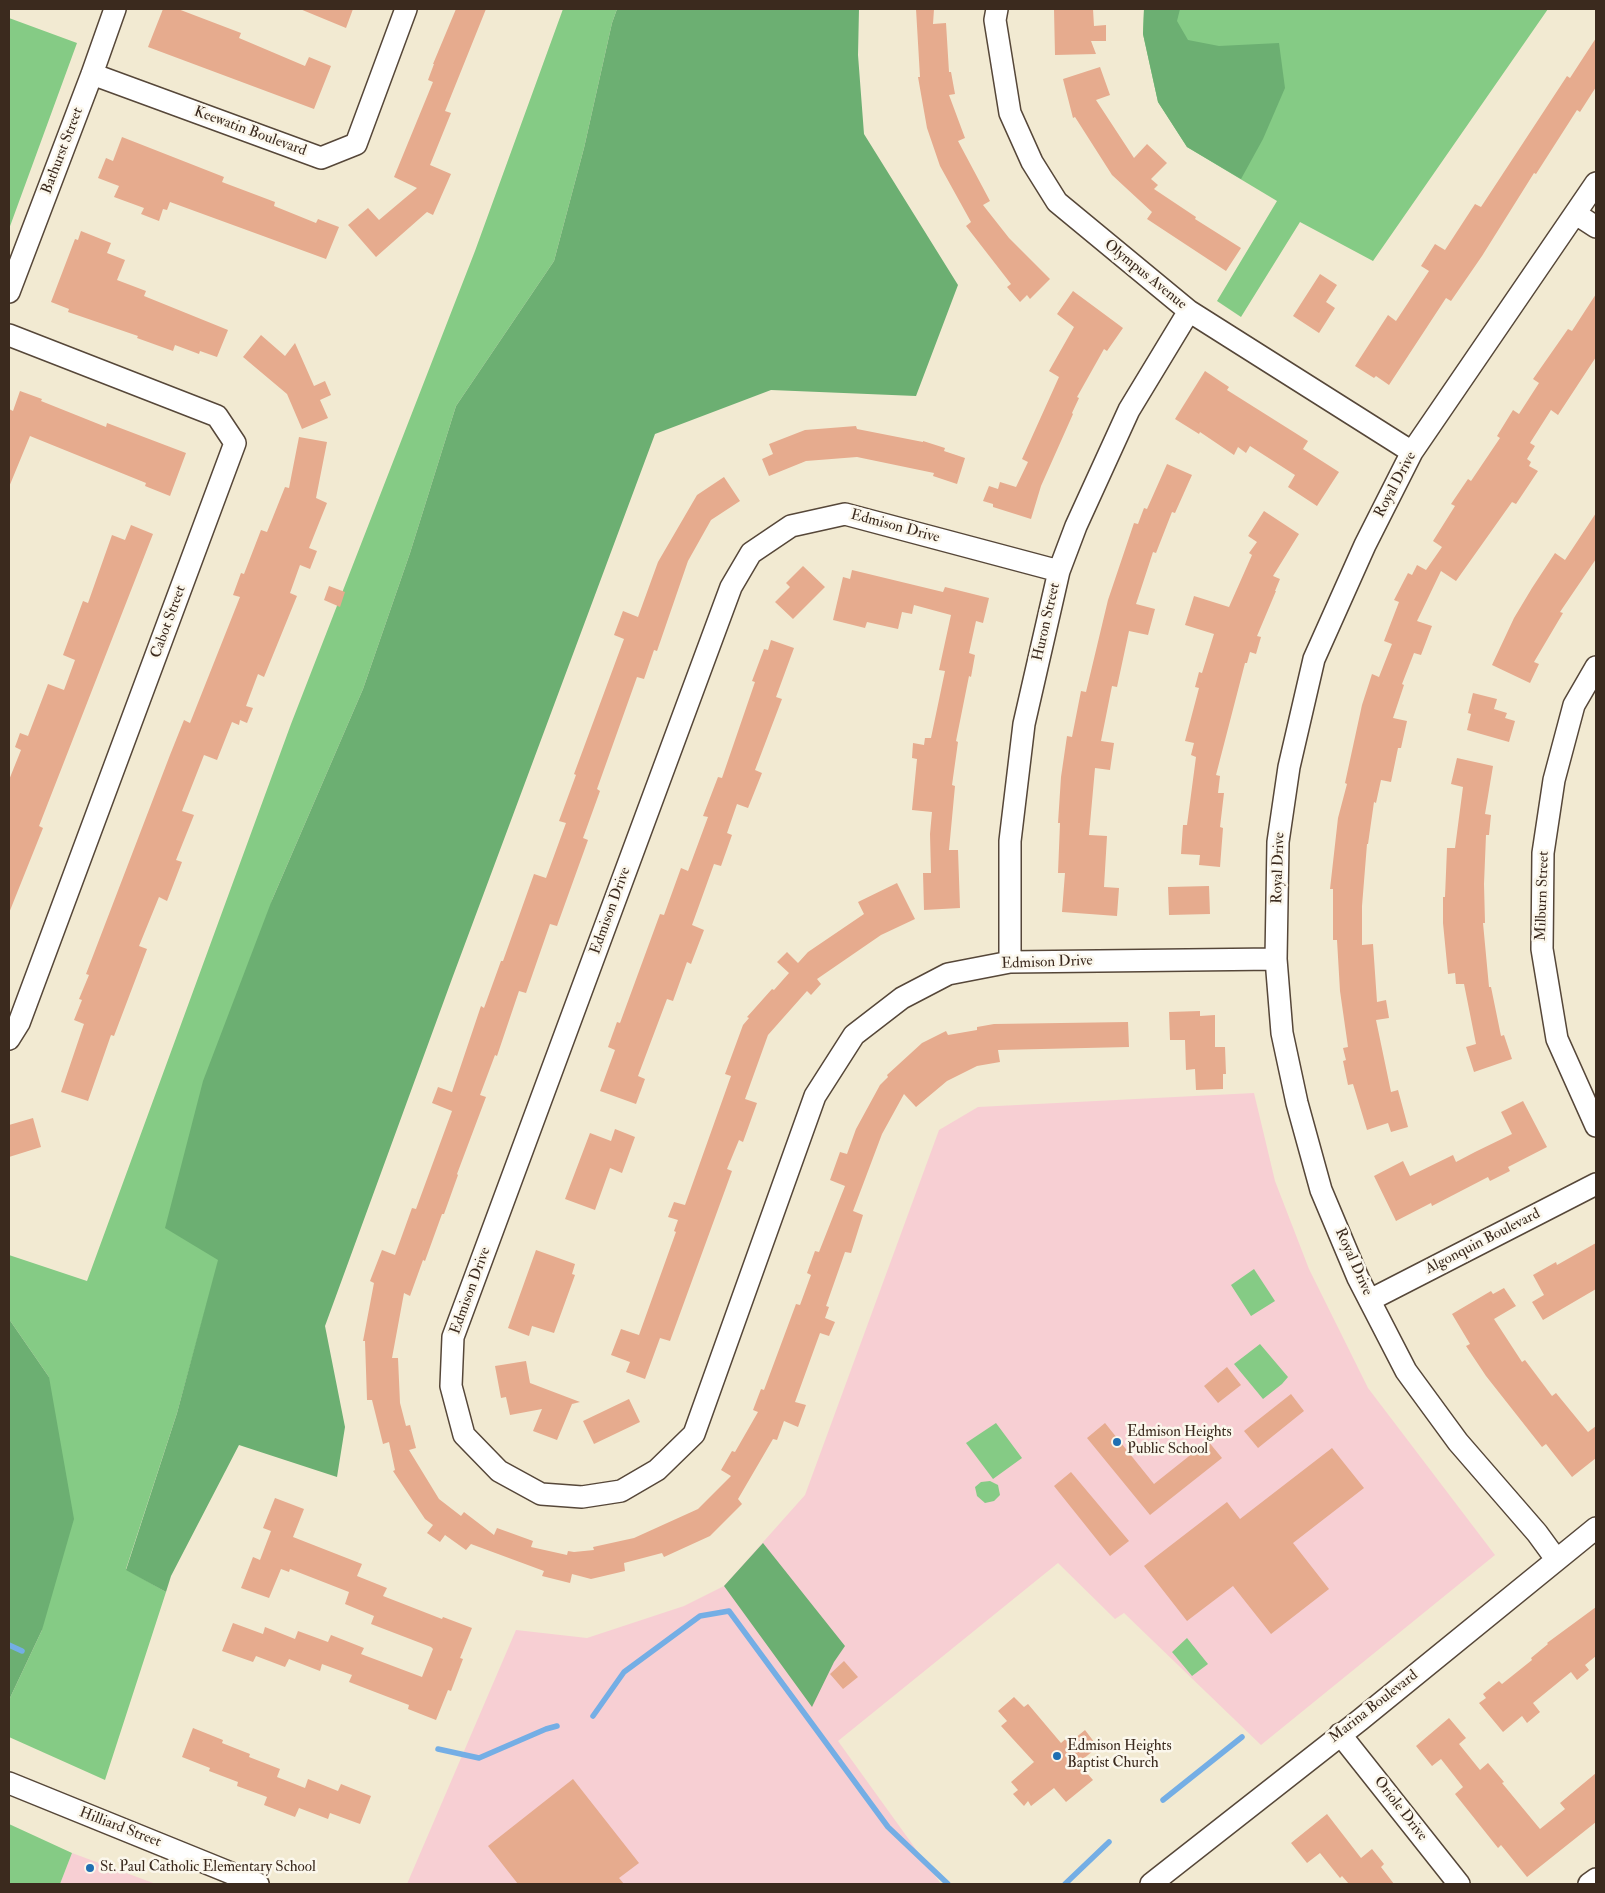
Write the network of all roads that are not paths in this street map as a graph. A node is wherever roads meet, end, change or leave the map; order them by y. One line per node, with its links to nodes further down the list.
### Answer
1 (115, 9): 4 (street, Bathurst Street)
2 (406, 9): 4 (street, Keewatin Boulevard)
3 (996, 9): 9 (street, Olympus Avenue)
4 (92, 74): 8 (street, Bathurst Street)
5 (1596, 183): 6 (street, Royal Drive)
6 (1576, 214): 7 (street); 11 (street, Royal Drive)
7 (1596, 227)
8 (9, 292)
9 (1189, 311): 11 (street, Olympus Avenue); 12 (street, Huron Street)
10 (9, 335): 16 (street, Cabot Street)
11 (1412, 452): 14 (street, Royal Drive)
12 (1059, 571): 15 (street, Huron Street); 15 (street, Edmison Drive)
13 (1596, 666): 17 (street, Milburn Street)
14 (1276, 959): 15 (street, Edmison Drive); 19 (street, Royal Drive)
15 (1010, 962)
16 (9, 1039)
17 (1596, 1126)
18 (1596, 1184): 19 (street, Algonquin Boulevard)
19 (1370, 1300): 21 (street, Royal Drive)
20 (1596, 1528): 21 (street, Marina Boulevard)
21 (1556, 1559): 22 (street, Marina Boulevard)
22 (1340, 1734): 26 (street, Marina Boulevard); 27 (street, Oriole Drive)
23 (9, 1783): 25 (street, Hilliard Street)
24 (1596, 1879): 28 (street)
25 (258, 1884)
26 (1151, 1884)
27 (1459, 1884)
28 (1589, 1884)

